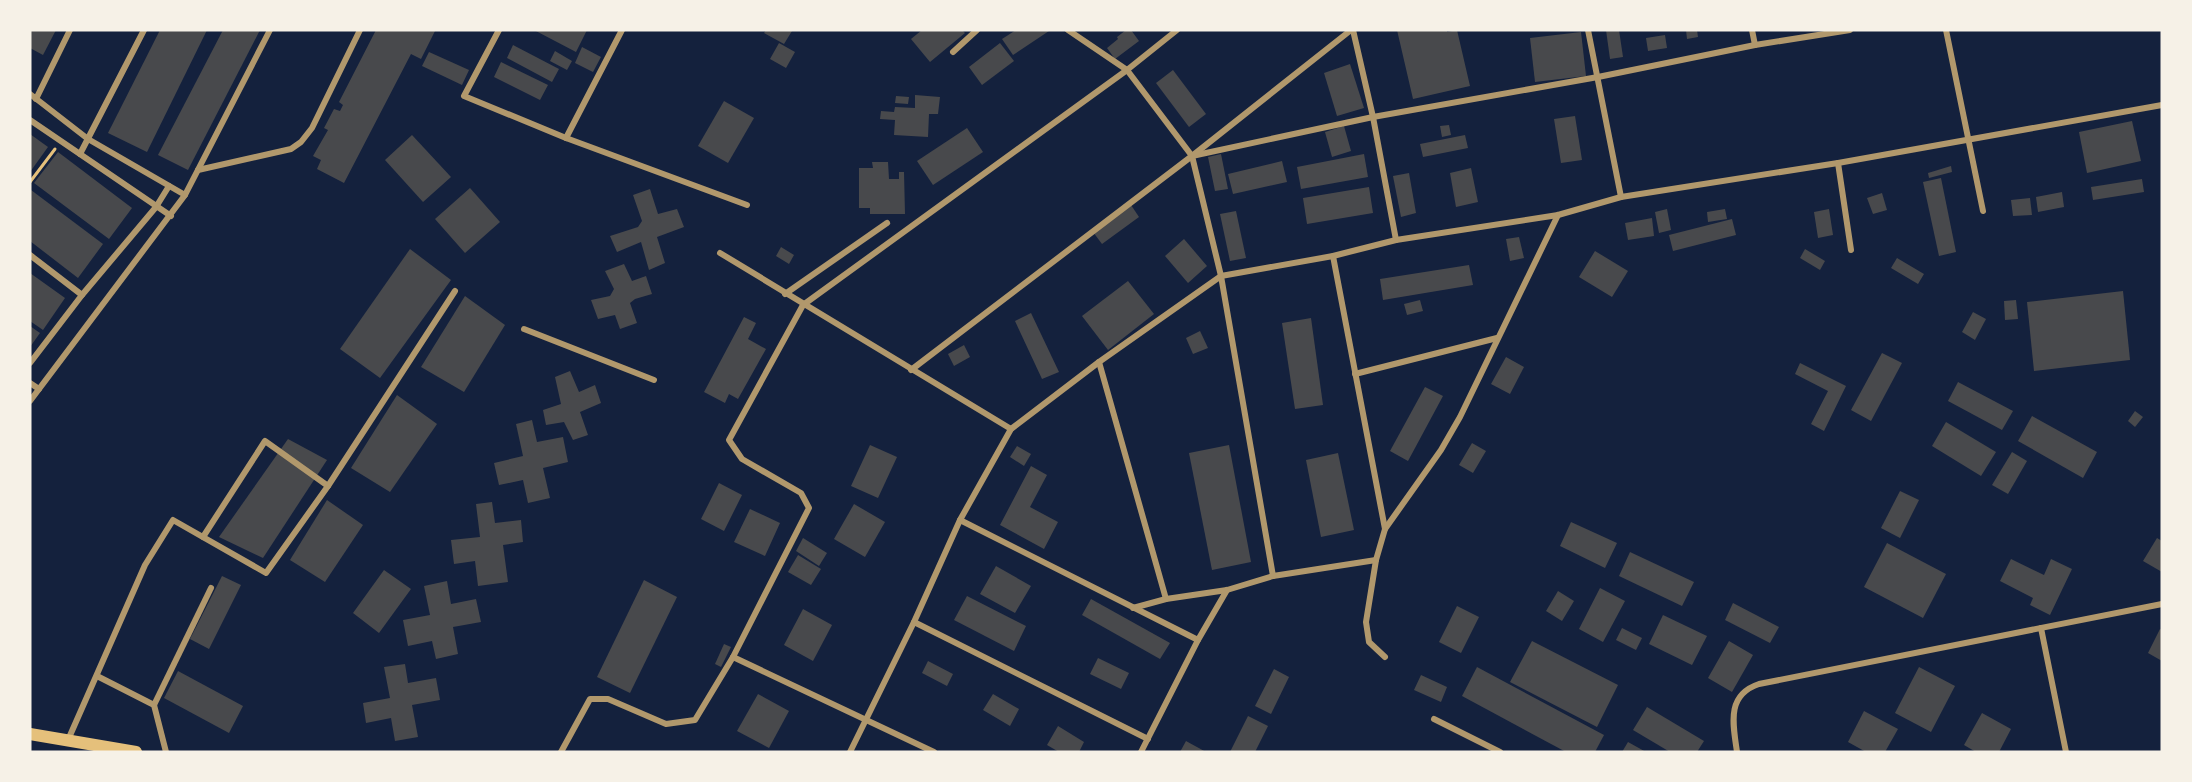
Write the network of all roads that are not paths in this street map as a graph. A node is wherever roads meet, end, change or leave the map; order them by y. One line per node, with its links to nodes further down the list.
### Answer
1 (70, 30): 20 (street)
2 (144, 30): 25 (street)
3 (270, 30): 30 (street)
4 (360, 30): 30 (street)
5 (499, 30): 24 (street)
6 (622, 30): 24 (street)
7 (977, 30): 16 (street)
8 (1068, 30): 17 (street)
9 (1177, 30): 17 (street)
10 (1352, 30): 22 (street); 28 (street)
11 (1588, 30): 18 (street)
12 (1752, 30): 15 (street)
13 (1850, 30): 15 (street)
14 (1946, 30): 26 (street)
15 (1755, 45): 18 (street)
16 (954, 52)
17 (1127, 70): 28 (street); 49 (street)
18 (1598, 77): 22 (street); 33 (street)
19 (30, 94): 20 (street)
20 (36, 99): 25 (street)
21 (2162, 105): 26 (street)
22 (1373, 117): 28 (street); 40 (street)
23 (30, 120): 27 (street)
24 (566, 138): 34 (street)
25 (88, 139): 27 (street); 31 (street)
26 (1968, 139): 29 (street); 36 (street)
27 (80, 154): 35 (street)
28 (1192, 156): 45 (street); 54 (street)
29 (1838, 163): 33 (street); 41 (street)
30 (198, 170): 32 (street)
31 (169, 186): 32 (street); 35 (street)
32 (185, 195): 38 (street)
33 (1621, 197): 37 (street)
34 (747, 205)
35 (156, 207): 38 (street); 48 (street)
36 (1983, 211)
37 (1558, 215): 40 (street); 51 (street)
38 (171, 216): 58 (street)
39 (887, 223): 47 (street)
40 (1396, 240): 44 (street)
41 (1851, 250)
42 (720, 253): 47 (street)
43 (30, 255): 48 (street)
44 (1333, 256): 45 (street); 55 (street)
45 (1221, 276): 52 (street); 66 (street)
46 (455, 291): 61 (street)
47 (785, 294): 49 (street)
48 (82, 295): 53 (street)
49 (803, 305): 54 (street); 75 (street)
50 (524, 329): 56 (street)
51 (1497, 338): 55 (street); 63 (street)
52 (1099, 362): 60 (street); 69 (street)
53 (30, 363)
54 (911, 370): 60 (street)
55 (1355, 374): 63 (street)
56 (654, 380)
57 (30, 383): 58 (street)
58 (39, 389): 59 (street)
59 (30, 401)
60 (1011, 429): 62 (street)
61 (328, 486): 64 (street); 64 (street)
62 (960, 520): 71 (street); 72 (street)
63 (1385, 529): 65 (street)
64 (203, 537): 77 (street)
65 (1376, 560): 66 (street); 76 (street)
66 (1273, 576): 68 (street)
67 (211, 588): 78 (street)
68 (1227, 590): 69 (street); 74 (street)
69 (1166, 599): 71 (street)
70 (2162, 604): 73 (street)
71 (1133, 608): 74 (street)
72 (914, 622): 80 (street); 82 (street)
73 (2041, 628): 91 (street); 92 (street)
74 (1198, 640): 82 (street)
75 (732, 657): 80 (street); 86 (street)
76 (1385, 657)
77 (97, 676): 78 (street); 83 (street)
78 (154, 705): 85 (street)
79 (1434, 719): 90 (street)
80 (867, 720): 87 (street); 88 (street)
81 (30, 734): 83 (main road)
82 (1148, 739): 89 (street)
83 (68, 740): 84 (main road)
84 (136, 752)
85 (166, 752)
86 (561, 752)
87 (850, 752)
88 (934, 752)
89 (1141, 752)
90 (1500, 752)
91 (1737, 752)
92 (2066, 752)

